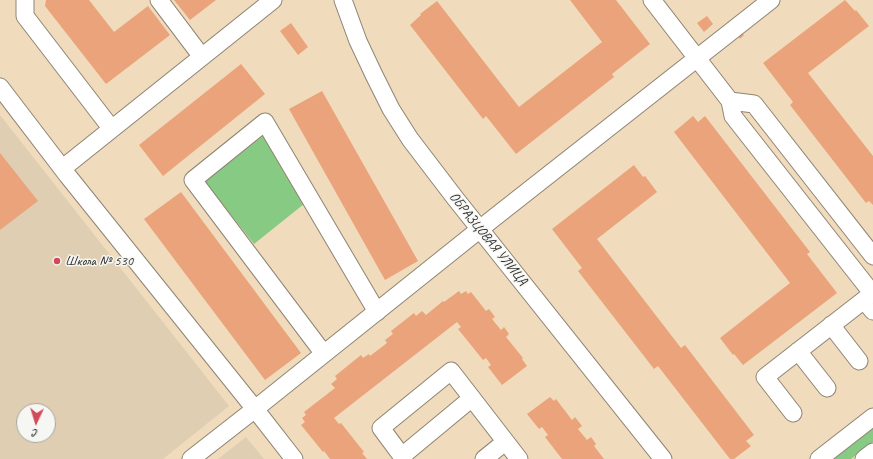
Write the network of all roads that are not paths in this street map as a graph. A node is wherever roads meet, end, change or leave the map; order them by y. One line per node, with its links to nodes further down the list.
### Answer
1 (25, 0): 11 (street)
2 (159, 0): 7 (street)
3 (273, 0): 7 (street)
4 (343, 0): 13 (street, ОБРАЗЦОВАЯ УЛИЦА)
5 (652, 0): 8 (street)
6 (772, 0): 8 (street)
7 (202, 57): 11 (street)
8 (696, 58): 10 (street); 13 (street)
9 (0, 87): 12 (street)
10 (730, 101): 14 (street); 15 (street)
11 (111, 128): 12 (street)
12 (63, 168): 23 (street)
13 (481, 228): 16 (street); 33 (street, ОБРАЗЦОВАЯ УЛИЦА)
14 (873, 256)
15 (871, 299): 17 (street)
16 (377, 312): 19 (street); 19 (street)
17 (832, 325): 18 (street); 20 (street)
18 (798, 351): 21 (street); 24 (street)
19 (324, 354): 23 (street)
20 (859, 361)
21 (826, 388)
22 (472, 398): 26 (street); 28 (street); 28 (street)
23 (255, 409): 29 (street); 30 (street)
24 (793, 413)
25 (873, 417): 34 (street)
26 (505, 442): 31 (street); 32 (street)
27 (873, 452): 35 (street)
28 (403, 457)
29 (191, 459)
30 (294, 459)
31 (484, 459)
32 (519, 459)
33 (663, 459)
34 (819, 459)
35 (864, 459)

